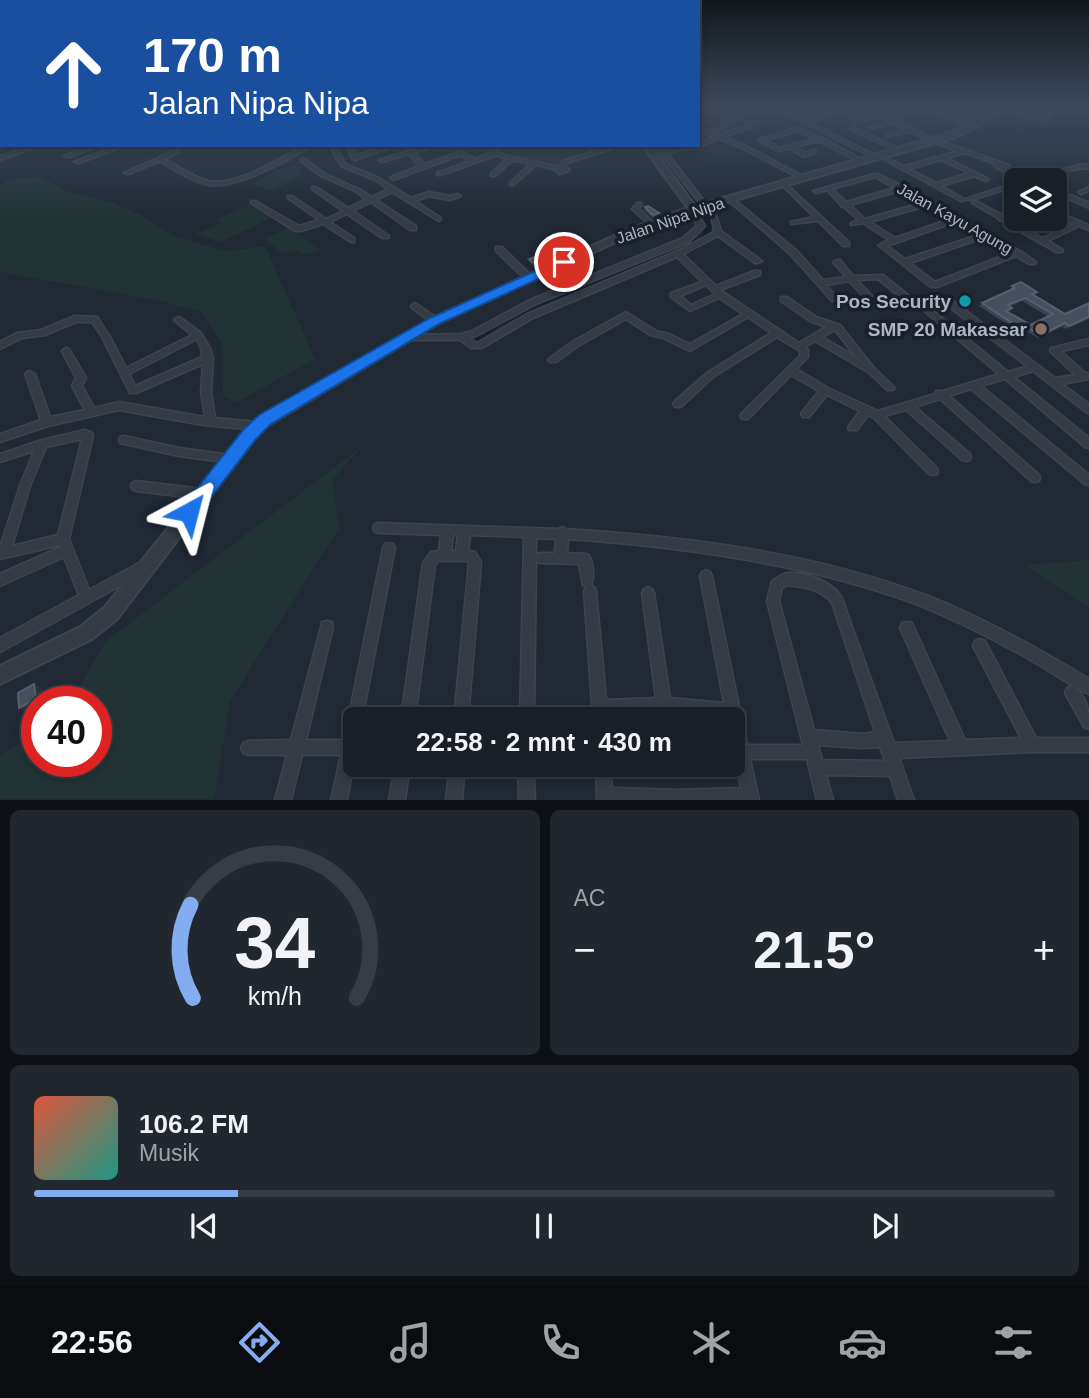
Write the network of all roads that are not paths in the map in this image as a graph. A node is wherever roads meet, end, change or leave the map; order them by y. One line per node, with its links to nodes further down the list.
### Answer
1 (738, 144): 60 (street)
2 (768, 144): 24 (street)
3 (800, 144): 24 (street)
4 (829, 144): 44 (street)
5 (851, 144): 34 (street)
6 (888, 144): 26 (street)
7 (923, 144): 26 (street, Jalan Nipa Nipa)
8 (945, 144): 48 (street)
9 (30, 147): 33 (street)
10 (78, 147): 25 (street)
11 (92, 147): 25 (street)
12 (118, 147): 43 (street)
13 (173, 147): 37 (street)
14 (303, 147): 37 (street)
15 (333, 147): 68 (street)
16 (350, 147): 17 (street)
17 (387, 147)
18 (428, 147): 27 (street)
19 (488, 147): 31 (street)
20 (616, 147): 45 (street)
21 (648, 147): 84 (street)
22 (660, 147): 28 (street)
23 (688, 147): 28 (street)
24 (791, 147): 29 (street)
25 (83, 150): 32 (street)
26 (900, 151): 34 (street, Jalan Nipa Nipa)
27 (410, 152): 40 (street); 47 (street)
28 (665, 152): 84 (street)
29 (813, 152)
30 (962, 152): 35 (street)
31 (496, 153): 38 (street); 42 (street)
32 (67, 156)
33 (0, 158)
34 (878, 158): 44 (street, Jalan Nipa Nipa)
35 (942, 158): 49 (street); 57 (street)
36 (982, 158): 51 (street)
37 (161, 159): 54 (street)
38 (473, 159): 47 (street); 56 (street)
39 (303, 160): 77 (street)
40 (382, 160)
41 (888, 160): 49 (street)
42 (509, 161): 45 (street); 53 (street); 58 (street)
43 (77, 162)
44 (863, 162): 60 (street, Jalan Nipa Nipa)
45 (535, 163): 62 (street)
46 (394, 164): 55 (street)
47 (423, 166): 55 (street)
48 (1007, 166)
49 (904, 167): 64 (street)
50 (1089, 167): 52 (street)
51 (1004, 169)
52 (1067, 170)
53 (486, 171)
54 (127, 173)
55 (402, 174): 59 (street)
56 (439, 174)
57 (974, 174): 61 (street); 64 (street)
58 (493, 175)
59 (393, 178)
60 (805, 179): 63 (street, Jalan Nipa Nipa)
61 (986, 179)
62 (512, 184)
63 (785, 185): 76 (street, Jalan Nipa Nipa); 88 (street)
64 (937, 185): 79 (street)
65 (314, 188): 87 (street)
66 (828, 188): 67 (street, Jalan Kayu Agung); 71 (street); 83 (street)
67 (902, 188): 81 (street, Jalan Kayu Agung); 83 (street)
68 (393, 189): 77 (street); 78 (street)
69 (1089, 189): 72 (street)
70 (1004, 190): 79 (street)
71 (816, 191)
72 (1081, 192)
73 (458, 196): 78 (street)
74 (290, 197): 94 (street)
75 (1067, 197): 85 (street)
76 (730, 199): 84 (street, Jalan Nipa Nipa); 121 (street)
77 (372, 200): 87 (street); 100 (street)
78 (411, 200): 91 (street)
79 (969, 201): 86 (street); 93 (street)
80 (253, 202): 94 (street)
81 (929, 203): 86 (street, Jalan Kayu Agung); 95 (street)
82 (639, 204): 97 (street)
83 (843, 205): 95 (street)
84 (699, 207): 97 (street, Jalan Nipa Nipa); 102 (street); 136 (street)
85 (1089, 207)
86 (942, 210): 92 (street, Jalan Kayu Agung)
87 (348, 211): 94 (street); 104 (street)
88 (820, 218): 96 (street); 108 (street)
89 (1004, 218): 93 (street)
90 (1067, 218): 99 (street)
91 (439, 219)
92 (957, 219): 103 (street, Jalan Kayu Agung); 106 (street)
93 (1001, 219): 107 (street)
94 (325, 221): 105 (street)
95 (865, 222): 98 (street); 106 (street)
96 (793, 223)
97 (652, 224): 118 (street, Jalan Nipa Nipa)
98 (853, 224)
99 (1079, 224): 101 (street); 107 (street)
100 (412, 228)
101 (1089, 229)
102 (718, 232): 112 (street); 113 (street)
103 (984, 234): 111 (street, Jalan Kayu Agung); 115 (street)
104 (385, 236)
105 (351, 240)
106 (893, 240): 115 (street)
107 (1041, 240): 110 (street)
108 (846, 244)
109 (499, 249): 118 (street)
110 (1059, 250)
111 (1017, 253): 115 (street); 116 (street, Jalan Kayu Agung)
112 (678, 254): 120 (street); 136 (street)
113 (758, 261)
114 (837, 262): 119 (street)
115 (904, 262)
116 (1032, 262)
117 (757, 272): 122 (street)
118 (529, 278): 130 (street, Jalan Nipa Nipa)
119 (851, 278): 121 (street); 123 (street); 127 (street)
120 (705, 283): 122 (street); 122 (street)
121 (822, 283): 125 (street)
122 (717, 293): 128 (street)
123 (868, 296)
124 (784, 299): 131 (street)
125 (835, 299)
126 (415, 306): 130 (street)
127 (924, 307): 143 (street); 148 (street)
128 (748, 314): 132 (street); 142 (street)
129 (178, 320): 133 (street)
130 (435, 321): 135 (street, Jalan Nipa Nipa)
131 (833, 327): 134 (street); 145 (street)
132 (777, 333): 139 (street); 156 (street)
133 (198, 335): 141 (street); 146 (street)
134 (815, 337): 139 (street); 145 (street)
135 (406, 338): 136 (street); 167 (street, Jalan Nipa Nipa)
136 (468, 342)
137 (1089, 342): 149 (street)
138 (0, 346): 146 (street)
139 (800, 346): 144 (street)
140 (66, 351): 161 (street)
141 (208, 358): 154 (street); 165 (street)
142 (553, 360)
143 (1033, 368): 148 (street); 150 (street)
144 (790, 370): 153 (street); 164 (street)
145 (872, 370): 152 (street)
146 (124, 373): 154 (street)
147 (30, 374): 166 (street)
148 (1002, 375): 151 (street); 172 (street)
149 (1087, 377): 150 (street)
150 (1053, 382): 159 (street)
151 (973, 385): 155 (street); 178 (street)
152 (890, 388)
153 (825, 390): 160 (street); 162 (street)
154 (133, 391): 158 (street)
155 (939, 393): 157 (street); 177 (street)
156 (678, 404)
157 (908, 406): 163 (street); 173 (street)
158 (130, 407): 161 (street); 165 (street)
159 (1089, 409)
160 (866, 410): 163 (street); 168 (street)
161 (91, 411): 166 (street)
162 (806, 414)
163 (877, 415): 176 (street)
164 (744, 416)
165 (209, 421): 167 (street)
166 (47, 422): 169 (street)
167 (257, 426): 175 (street)
168 (853, 428)
169 (1, 434)
170 (124, 440): 175 (street)
171 (42, 444): 174 (street); 186 (street); 188 (street)
172 (1089, 444)
173 (966, 457)
174 (0, 458)
175 (231, 458): 180 (street)
176 (933, 471)
177 (1035, 478)
178 (1089, 481)
179 (136, 486): 180 (street)
180 (203, 494): 194 (street)
181 (379, 528): 182 (street)
182 (448, 529): 183 (street); 189 (street)
183 (465, 530): 185 (street); 190 (street)
184 (562, 532): 185 (street); 192 (street); 193 (street)
185 (530, 533): 211 (street)
186 (65, 544): 188 (street); 196 (street); 199 (street)
187 (389, 548): 208 (street)
188 (2, 554)
189 (444, 556): 190 (street); 209 (street)
190 (461, 556): 210 (street)
191 (541, 558): 192 (street)
192 (561, 558): 212 (street)
193 (794, 562): 197 (street); 205 (street)
194 (148, 565): 199 (street); 204 (street)
195 (706, 576): 215 (street)
196 (0, 580)
197 (798, 581): 217 (street); 225 (street)
198 (648, 593): 207 (street)
199 (86, 597): 202 (street)
200 (327, 627): 222 (street)
201 (907, 628): 223 (street)
202 (0, 645)
203 (980, 646): 218 (street)
204 (0, 675)
205 (1089, 687)
206 (1072, 694): 216 (street)
207 (664, 705): 213 (street); 214 (street)
208 (359, 707)
209 (410, 707)
210 (462, 707)
211 (527, 707)
212 (599, 707)
213 (648, 707)
214 (687, 707)
215 (731, 707)
216 (1089, 722)
217 (886, 745): 223 (street); 225 (street); 226 (street)
218 (1032, 745): 219 (street); 223 (street)
219 (1089, 745)
220 (343, 747): 222 (street)
221 (248, 748): 222 (street)
222 (297, 748): 236 (street)
223 (961, 748)
224 (745, 752): 225 (street)
225 (813, 752): 226 (street); 241 (street)
226 (895, 769): 242 (street)
227 (745, 770): 234 (street)
228 (345, 777): 237 (street)
229 (400, 777): 238 (street)
230 (456, 777): 239 (street)
231 (526, 777): 240 (street)
232 (604, 777): 233 (street)
233 (605, 797): 235 (street)
234 (751, 797): 235 (street)
235 (678, 799)
236 (283, 800)
237 (339, 800)
238 (397, 800)
239 (454, 800)
240 (527, 800)
241 (825, 800)
242 (906, 800)

